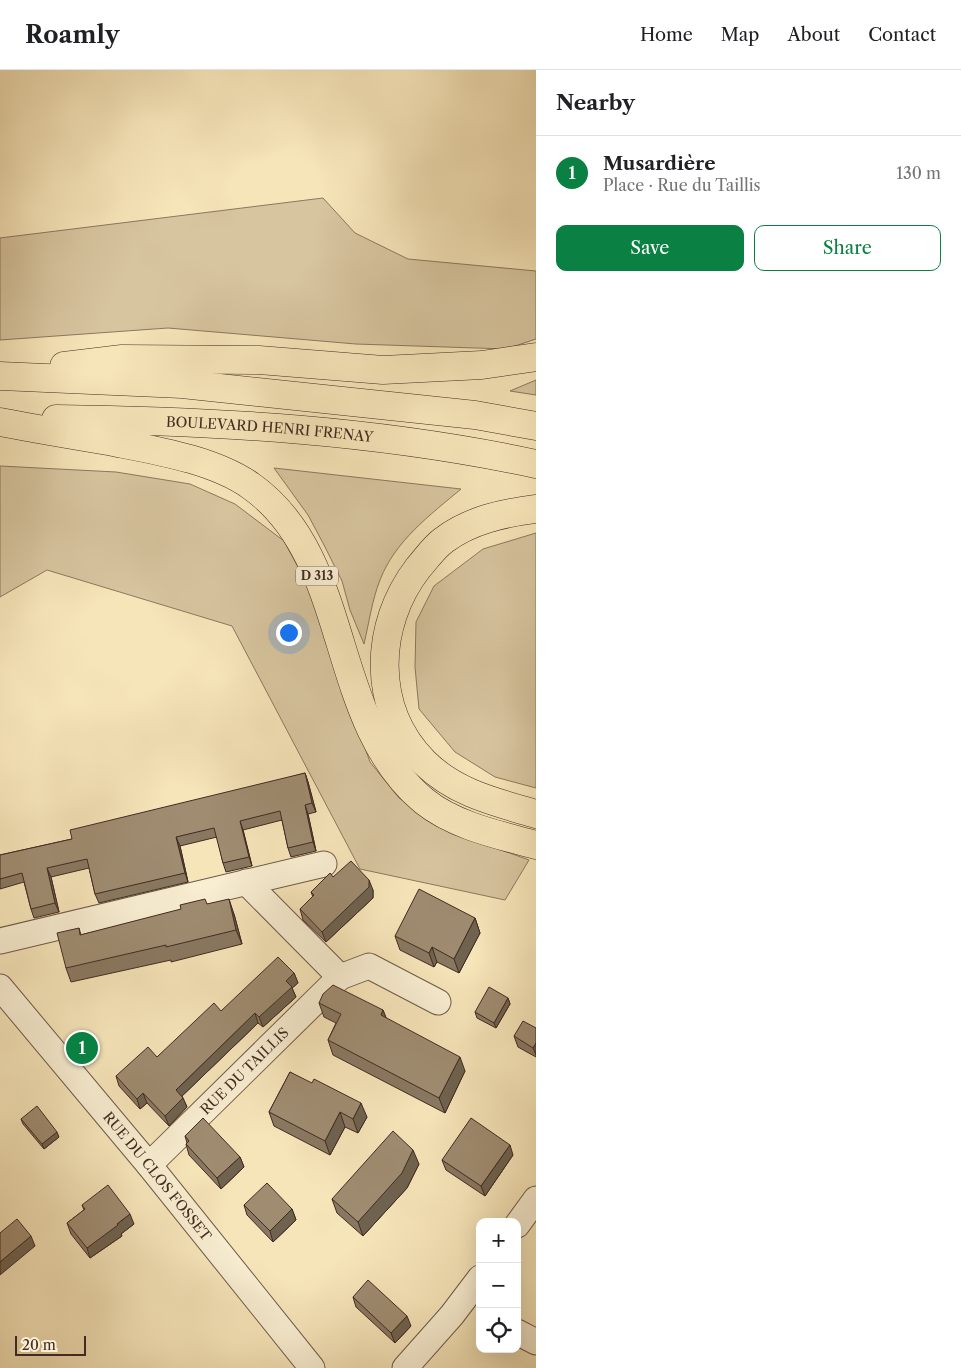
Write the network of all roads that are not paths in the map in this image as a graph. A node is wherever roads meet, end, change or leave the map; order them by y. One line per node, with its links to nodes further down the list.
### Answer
1 (536, 357): 2 (highway)
2 (0, 375): 5 (highway)
3 (0, 418): 6 (highway, BOULEVARD HENRI FRENAY)
4 (0, 422): 9 (highway, D 313)
5 (536, 426)
6 (536, 464)
7 (536, 509): 8 (highway)
8 (536, 814)
9 (536, 845)
10 (324, 864): 11 (street)
11 (246, 882): 12 (street); 13 (street)
12 (0, 940)
13 (340, 977): 15 (street, RUE DU TAILLIS); 16 (street, RUE DU TAILLIS)
14 (0, 987): 16 (street, RUE DU CLOS FOSSET)
15 (438, 1002)
16 (149, 1166): 23 (street, RUE DU CLOS FOSSET)
17 (536, 1199): 18 (street)
18 (521, 1220)
19 (476, 1292): 20 (street)
20 (472, 1305): 24 (street)
21 (521, 1334): 22 (street)
22 (536, 1342)
23 (312, 1368)
24 (405, 1368)

